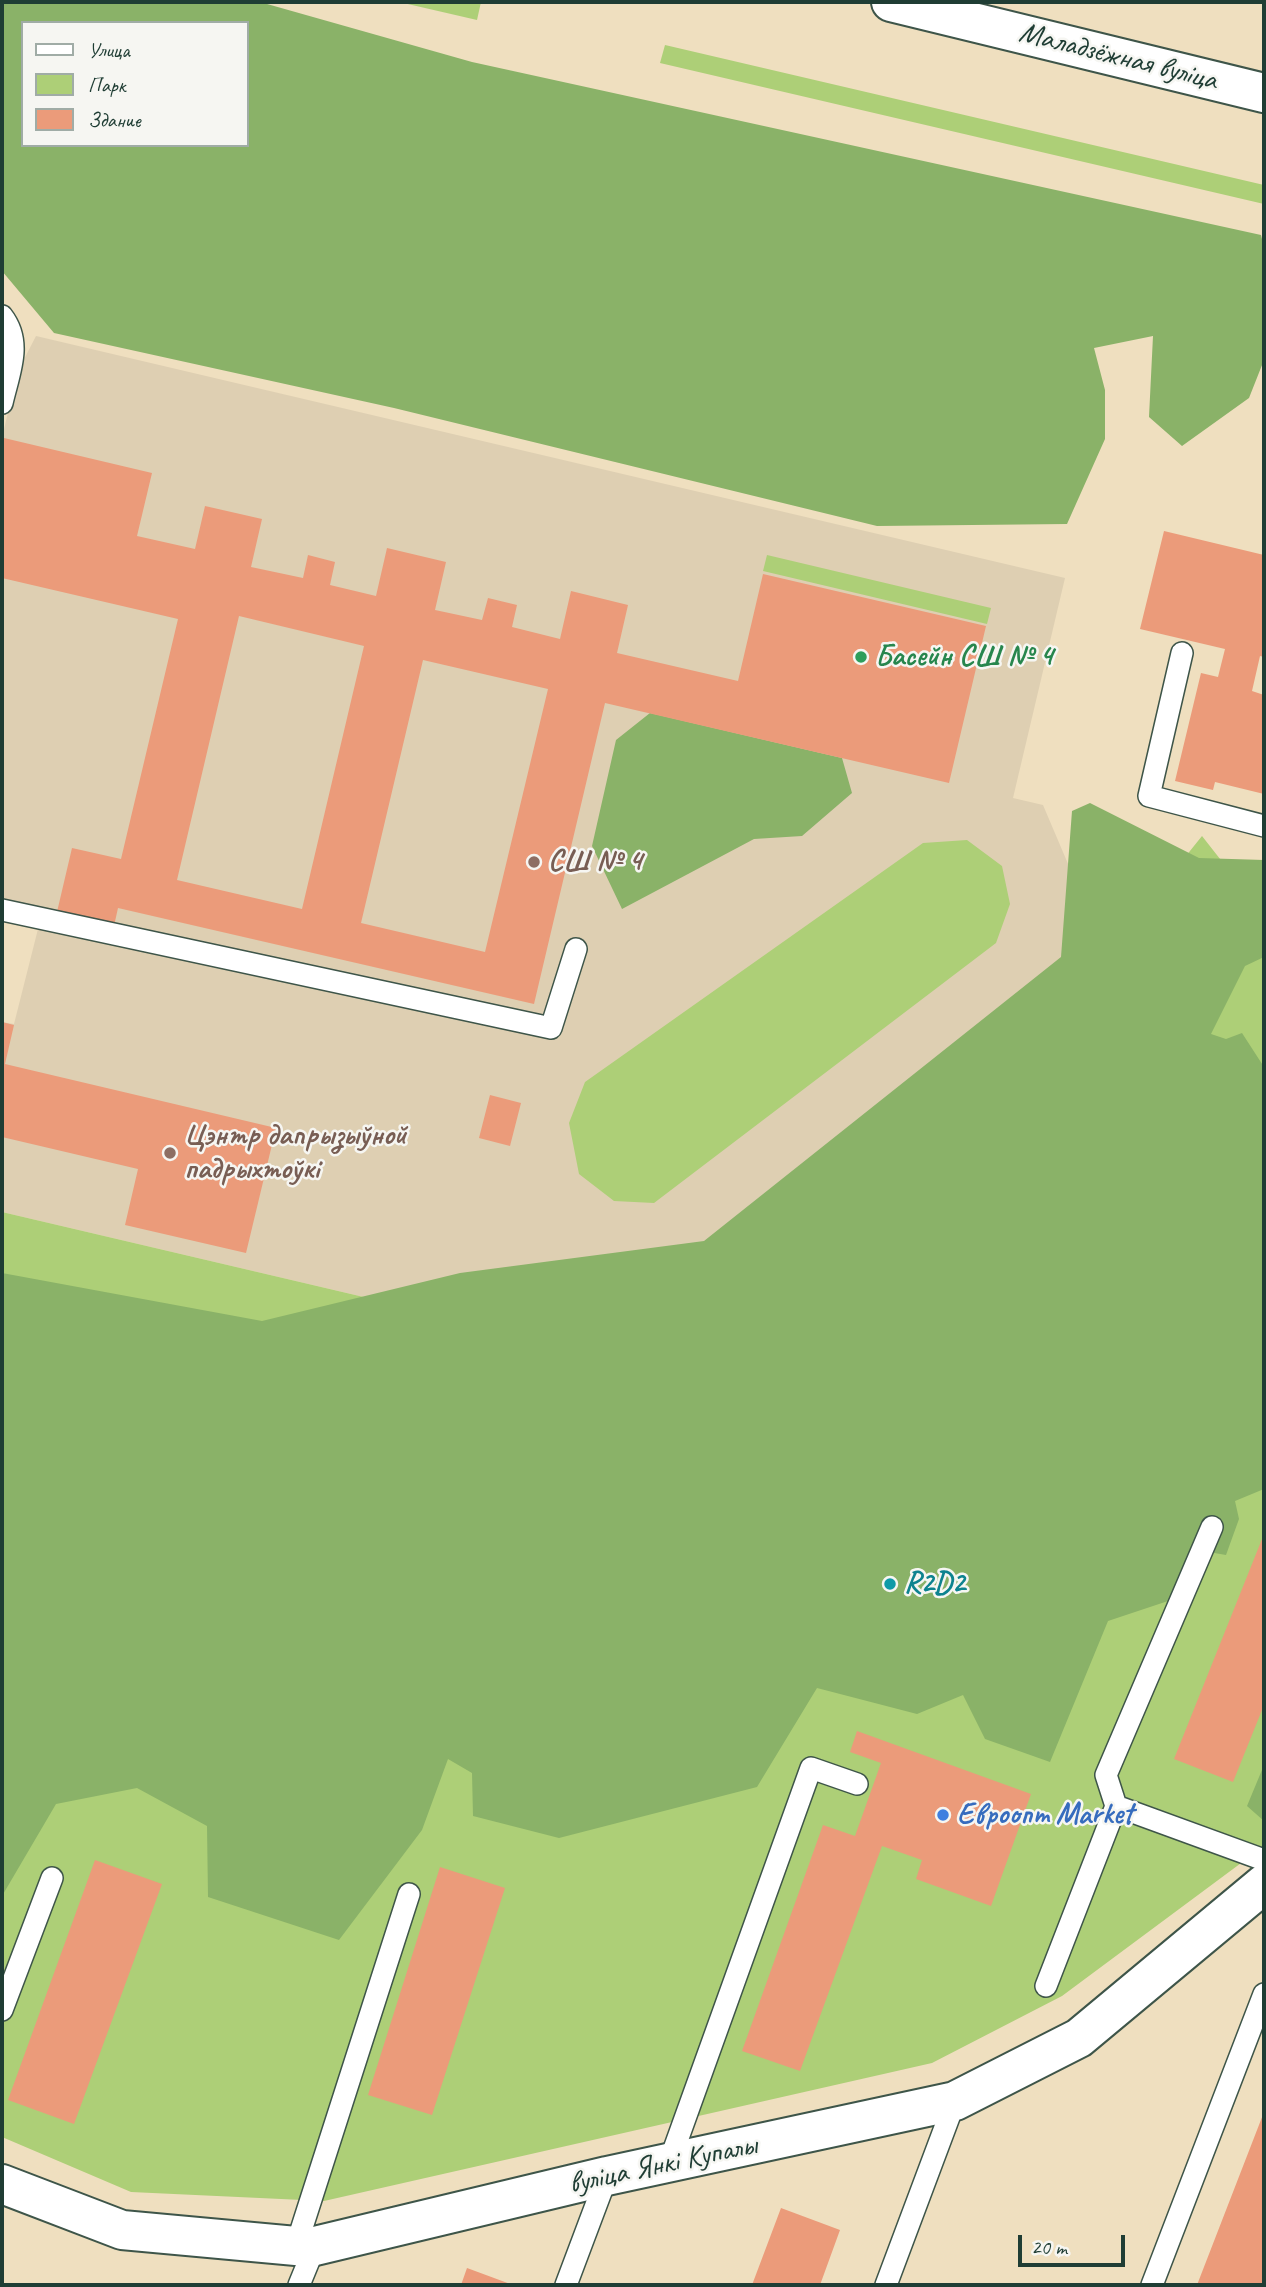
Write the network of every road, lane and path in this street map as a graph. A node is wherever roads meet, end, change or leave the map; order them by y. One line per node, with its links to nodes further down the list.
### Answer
1 (891, 2): 2 (street, Маладзёжная вуліца)
2 (1264, 93)
3 (2, 316): 4 (lane)
4 (2, 403)
5 (1182, 653): 6 (lane)
6 (1264, 826)
7 (2, 910): 8 (lane)
8 (576, 949)
9 (1212, 1527): 11 (lane)
10 (857, 1784): 20 (lane)
11 (1116, 1806): 12 (lane); 16 (lane)
12 (1264, 1860)
13 (52, 1878): 18 (lane)
14 (1264, 1884): 19 (street, вуліца Янкі Купалы)
15 (409, 1894): 23 (lane)
16 (1046, 1986)
17 (1264, 1994): 27 (lane)
18 (2, 2010)
19 (955, 2101): 20 (street, вуліца Янкі Купалы); 26 (lane)
20 (669, 2163): 21 (street, вуліца Янкі Купалы)
21 (607, 2176): 23 (street, вуліца Янкі Купалы); 25 (lane)
22 (2, 2184): 23 (street, вуліца Янкі Купалы)
23 (305, 2246): 24 (lane)
24 (299, 2285)
25 (566, 2285)
26 (886, 2285)
27 (1152, 2285)

